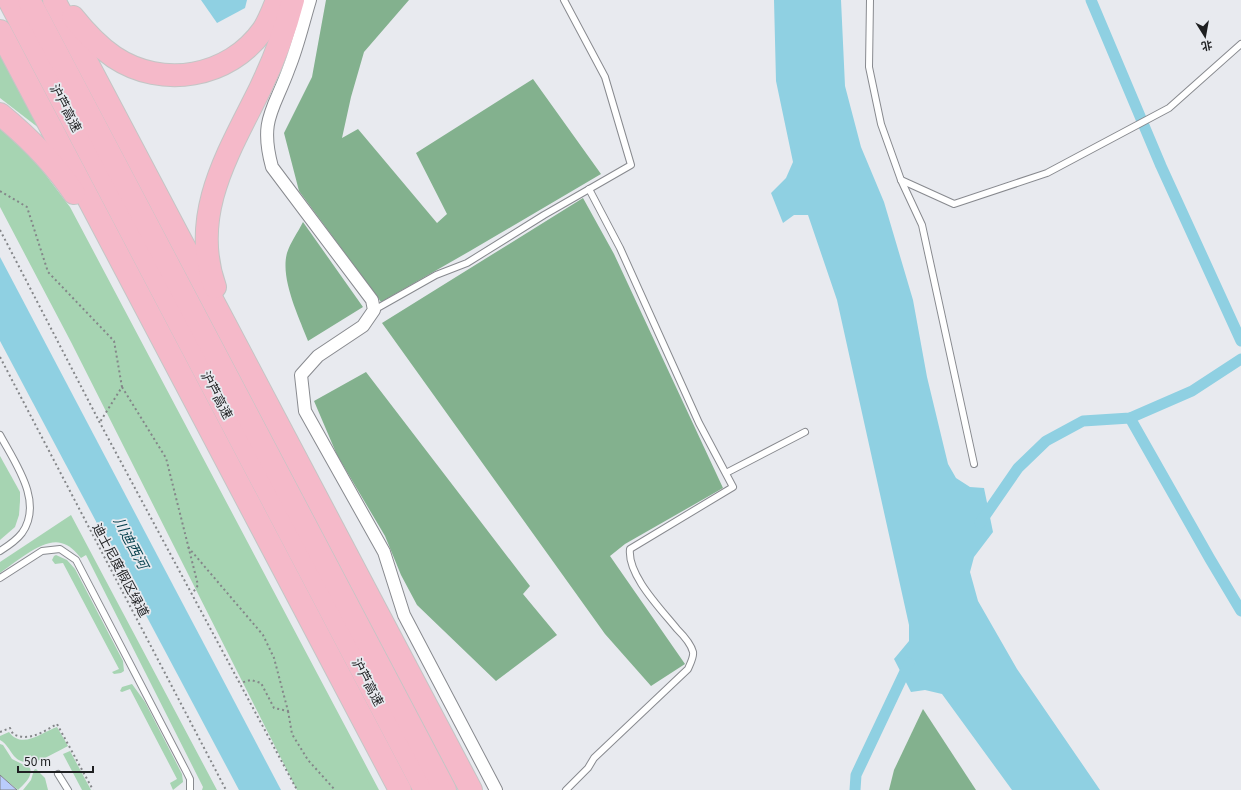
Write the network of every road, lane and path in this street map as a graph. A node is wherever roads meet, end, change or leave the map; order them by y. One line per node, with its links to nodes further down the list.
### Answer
1 (9, 0): 42 (highway, 沪芦高速)
2 (29, 0): 43 (highway, 沪芦高速)
3 (54, 0): 26 (highway)
4 (61, 0): 5 (highway)
5 (277, 0)
6 (293, 0): 26 (highway)
7 (310, 0): 17 (street)
8 (564, 0): 14 (lane)
9 (870, 0): 13 (lane)
10 (0, 31): 20 (highway, 沪芦高速)
11 (1241, 44): 13 (lane)
12 (0, 114): 20 (highway)
13 (901, 180): 24 (lane)
14 (589, 189): 17 (lane); 25 (lane)
15 (0, 191): 19 (path)
16 (0, 230): 21 (path)
17 (374, 310): 45 (street)
18 (0, 357): 38 (path, 迪士尼度假区绿道)
19 (122, 387): 21 (path); 27 (path)
20 (202, 413): 41 (highway, 沪芦高速)
21 (100, 422): 30 (path)
22 (805, 432): 25 (lane)
23 (0, 435): 28 (lane)
24 (974, 464)
25 (726, 473): 46 (lane)
26 (314, 492): 44 (highway)
27 (188, 547): 30 (path); 32 (path)
28 (0, 551)
29 (0, 578): 37 (lane)
30 (192, 594): 31 (path)
31 (240, 683): 32 (path); 39 (path)
32 (288, 711): 40 (path)
33 (0, 732): 36 (path)
34 (58, 774): 35 (lane)
35 (68, 790)
36 (93, 790)
37 (190, 790)
38 (226, 790)
39 (297, 790)
40 (336, 790)
41 (400, 790)
42 (425, 790)
43 (445, 790)
44 (471, 790)
45 (496, 790)
46 (566, 790)

